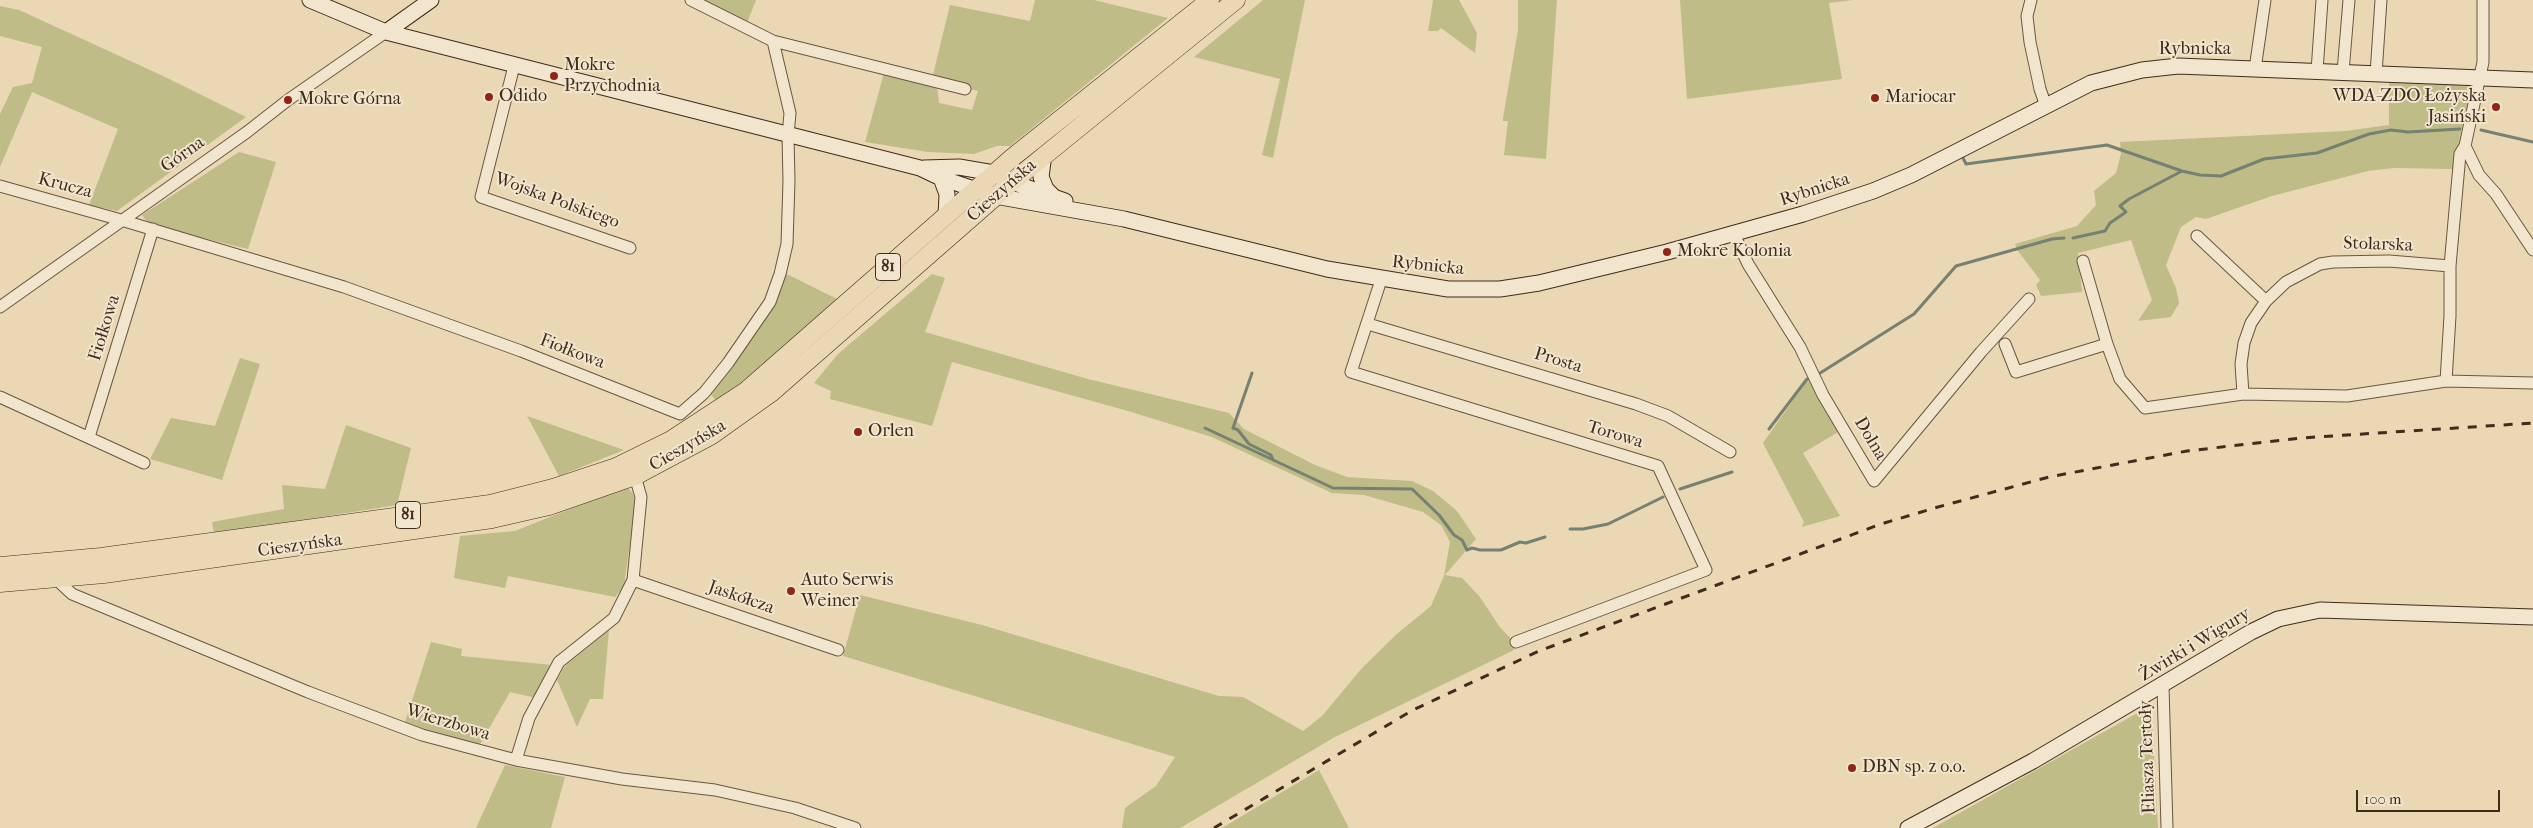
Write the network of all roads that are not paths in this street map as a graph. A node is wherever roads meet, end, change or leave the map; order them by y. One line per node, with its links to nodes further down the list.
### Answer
1 (310, 0): 12 (street)
2 (431, 0): 12 (street)
3 (691, 0): 13 (street)
4 (1210, 0): 27 (main road, Cieszyńska / 81)
5 (1236, 0): 25 (main road, Cieszyńska / 81)
6 (2031, 0): 22 (street)
7 (2265, 0): 15 (street)
8 (2322, 0): 16 (street)
9 (2349, 0): 17 (street)
10 (2381, 0): 18 (street)
11 (2483, 0): 19 (street)
12 (386, 32): 14 (street); 38 (street, Górna)
13 (773, 41): 21 (street); 23 (street)
14 (514, 66): 23 (street); 42 (street, Wojska Polskiego)
15 (2255, 69): 16 (street, Rybnicka); 22 (street, Rybnicka)
16 (2317, 71): 17 (street, Rybnicka)
17 (2343, 72): 18 (street, Rybnicka)
18 (2376, 74): 19 (street, Rybnicka)
19 (2479, 78): 20 (street, Rybnicka); 24 (street)
20 (2533, 80)
21 (965, 89)
22 (2046, 106): 40 (street, Rybnicka)
23 (788, 136): 26 (street); 39 (street, Fiołkowa)
24 (2465, 146): 28 (street); 29 (street)
25 (1044, 154): 31 (main road, Cieszyńska / 81); 35 (street)
26 (920, 168): 27 (street); 30 (street)
27 (994, 173): 31 (street); 33 (main road, Cieszyńska / 81)
28 (2479, 175): 29 (street); 43 (street)
29 (2459, 176): 45 (street)
30 (941, 178): 33 (street); 37 (street)
31 (1012, 182): 34 (main road, Cieszyńska / 81); 35 (street, Rybnicka)
32 (0, 186): 38 (street, Krucza)
33 (976, 190): 34 (street); 37 (main road, Cieszyńska / 81)
34 (995, 196): 36 (street, Rybnicka); 60 (main road, Cieszyńska / 81)
35 (1053, 196): 36 (street, Rybnicka)
36 (1096, 213): 46 (street, Rybnicka)
37 (946, 216): 61 (main road, Cieszyńska / 81)
38 (121, 220): 39 (street, Fiołkowa); 49 (street, Górna)
39 (153, 230): 57 (street, Fiołkowa)
40 (1734, 234): 46 (street, Rybnicka); 47 (street, Dolna)
41 (2197, 236): 48 (street)
42 (630, 248)
43 (2533, 250)
44 (2083, 261): 52 (street)
45 (2450, 266): 48 (street, Stolarska); 53 (street)
46 (1381, 280): 50 (street, Torowa)
47 (2029, 299)
48 (2266, 301): 55 (street, Stolarska)
49 (0, 307)
50 (1368, 324): 58 (street, Prosta); 66 (street, Torowa)
51 (2005, 344): 52 (street)
52 (2107, 344): 55 (street)
53 (2446, 381): 54 (street); 55 (street)
54 (2533, 383)
55 (2243, 394)
56 (0, 397): 57 (street)
57 (89, 437): 59 (street)
58 (1730, 452)
59 (144, 463)
60 (635, 476): 62 (main road, Cieszyńska / 81); 63 (street)
61 (0, 566)
62 (56, 578): 64 (main road, Cieszyńska / 81); 69 (street, Wierzbowa)
63 (633, 580): 67 (street, Jaskółcza); 69 (street)
64 (0, 582)
65 (2533, 617): 68 (street, Żwirki i Wigury)
66 (1516, 642)
67 (838, 650)
68 (2163, 686): 71 (street, Żwirki i Wigury); 72 (street, Eliasza Tertoły)
69 (516, 760): 70 (street, Wierzbowa)
70 (855, 828)
71 (1908, 828)
72 (2167, 828)

